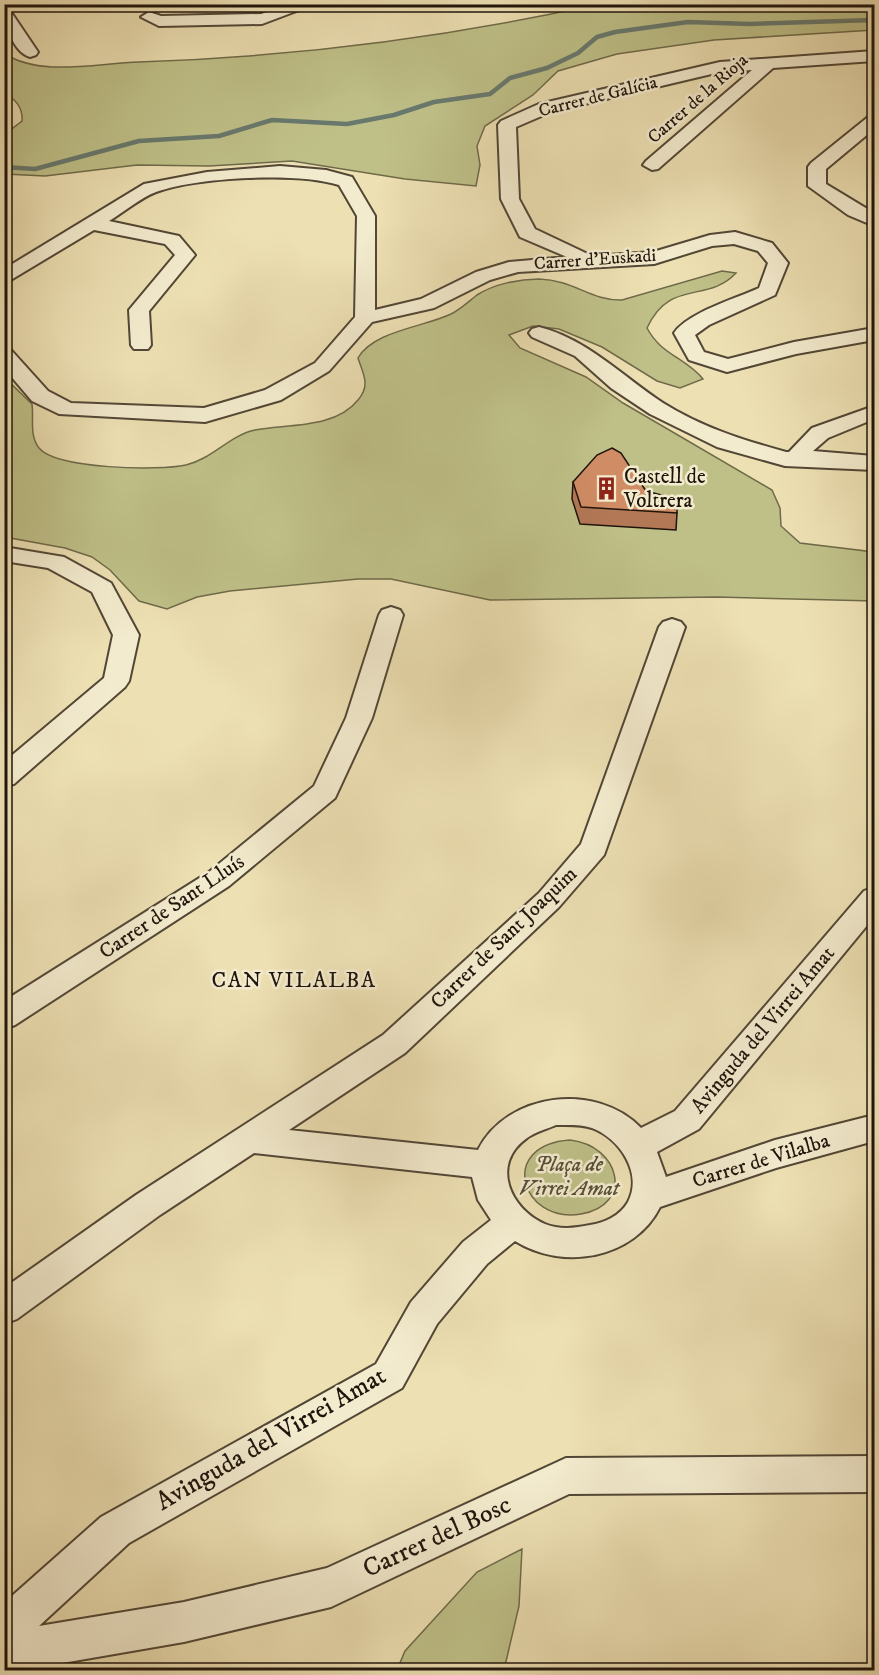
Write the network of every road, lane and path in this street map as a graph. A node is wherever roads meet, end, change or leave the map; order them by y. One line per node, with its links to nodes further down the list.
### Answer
1 (308, 4): 3 (street)
2 (4, 12): 4 (street)
3 (149, 17)
4 (30, 52)
5 (874, 56): 6 (street, Carrer de Galícia)
6 (769, 63): 8 (street, Carrer de la Rioja); 11 (street, Carrer de Galícia)
7 (874, 121): 9 (street)
8 (652, 165)
9 (874, 220)
10 (90, 224): 12 (street); 13 (street); 16 (street)
11 (593, 261): 13 (street, Carrer d'Euskadi); 15 (street, Carrer d'Euskadi)
12 (4, 278)
13 (365, 318): 17 (street)
14 (539, 333): 19 (street)
15 (874, 334)
16 (141, 345)
17 (4, 354)
18 (874, 412): 19 (street)
19 (813, 462): 20 (street)
20 (874, 463)
21 (4, 554): 24 (street)
22 (391, 615): 26 (street, Carrer de Sant Lluís)
23 (672, 627): 28 (street, Carrer de Sant Joaquim)
24 (4, 777)
25 (874, 897): 29 (street, Avinguda del Virrei Amat)
26 (4, 1017)
27 (874, 1128): 31 (street, Carrer de Vilalba)
28 (250, 1139): 30 (street); 33 (street, Carrer de Sant Joaquim)
29 (638, 1146): 30 (street); 31 (street)
30 (488, 1166): 32 (street)
31 (648, 1197): 32 (street)
32 (513, 1223): 35 (street, Avinguda del Virrei Amat)
33 (4, 1308)
34 (874, 1474): 36 (street, Carrer del Bosc)
35 (4, 1631)
36 (4, 1653)

